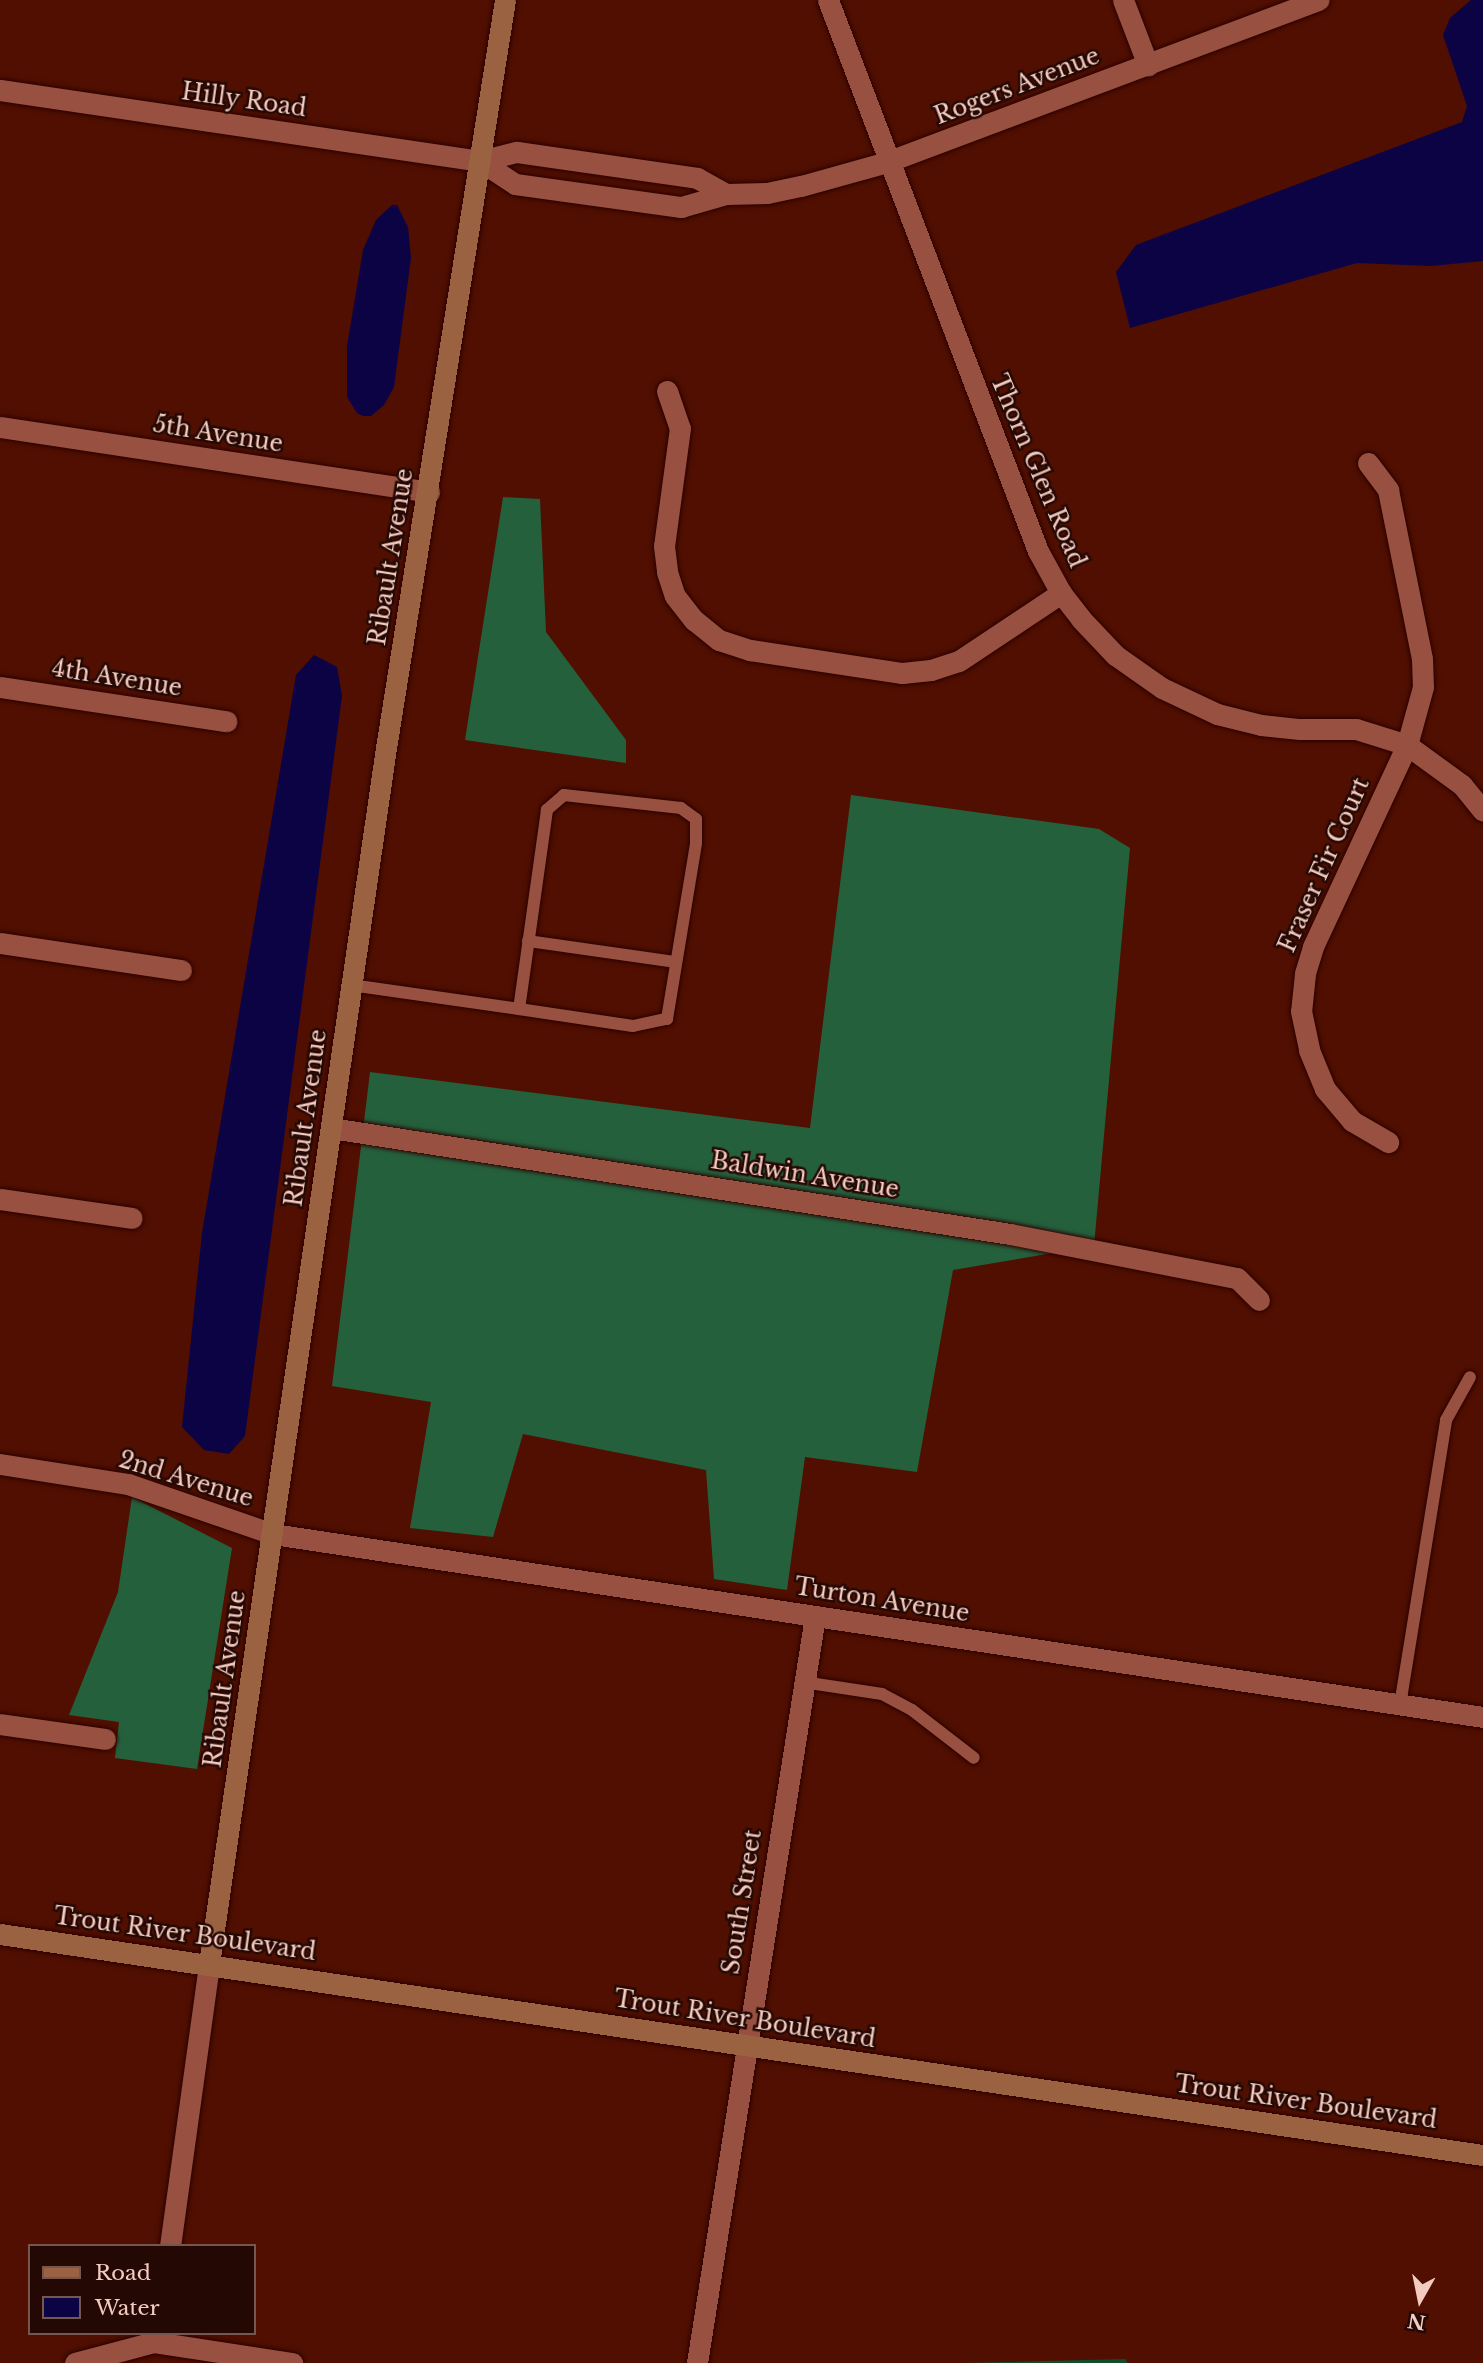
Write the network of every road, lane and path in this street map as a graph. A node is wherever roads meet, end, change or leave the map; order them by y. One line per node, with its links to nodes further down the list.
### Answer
1 (505, 0): 7 (street, Ribault Avenue)
2 (828, 0): 8 (street, Thorn Glen Road)
3 (1124, 0): 5 (street)
4 (1320, 0): 5 (street, Rogers Avenue)
5 (1148, 65): 8 (street, Rogers Avenue)
6 (0, 90): 7 (street, Hilly Road)
7 (480, 161): 9 (street, Rogers Avenue); 9 (street, Rogers Avenue); 13 (street, Ribault Avenue)
8 (887, 162): 9 (street, Rogers Avenue); 14 (street, Thorn Glen Road)
9 (726, 194)
10 (667, 391): 14 (street)
11 (0, 428): 13 (street, 5th Avenue)
12 (1368, 463): 17 (street, Fraser Fir Court)
13 (429, 492): 23 (street, Ribault Avenue)
14 (1061, 593): 17 (street, Thorn Glen Road)
15 (0, 687): 16 (street, 4th Avenue)
16 (226, 721)
17 (1407, 745): 18 (street, Thorn Glen Road); 26 (street, Fraser Fir Court)
18 (1483, 811)
19 (528, 941): 21 (lane); 21 (lane); 24 (lane)
20 (0, 943): 22 (street)
21 (676, 962): 24 (lane)
22 (181, 970)
23 (351, 985): 24 (lane); 25 (street, Ribault Avenue)
24 (519, 1009)
25 (331, 1128): 29 (street, Baldwin Avenue); 32 (street, Ribault Avenue)
26 (1388, 1142)
27 (0, 1199): 28 (street)
28 (132, 1218)
29 (1259, 1300)
30 (1470, 1377): 35 (lane)
31 (0, 1464): 32 (street, 2nd Avenue)
32 (273, 1534): 33 (street, Turton Avenue); 41 (street, Ribault Avenue)
33 (815, 1616): 34 (street, South Street); 35 (street, Turton Avenue)
34 (803, 1682): 39 (lane); 42 (street, South Street)
35 (1400, 1705): 36 (street, Turton Avenue)
36 (1483, 1717)
37 (0, 1724): 38 (street)
38 (105, 1739)
39 (974, 1758)
40 (4, 1930): 41 (street, Trout River Boulevard)
41 (209, 1964): 42 (street, Trout River Boulevard); 44 (street, Ribault Avenue)
42 (747, 2046): 43 (street, Trout River Boulevard); 48 (street, South Street)
43 (1483, 2155)
44 (170, 2244)
45 (154, 2346): 46 (street); 47 (street)
46 (75, 2363)
47 (292, 2363)
48 (697, 2363)

